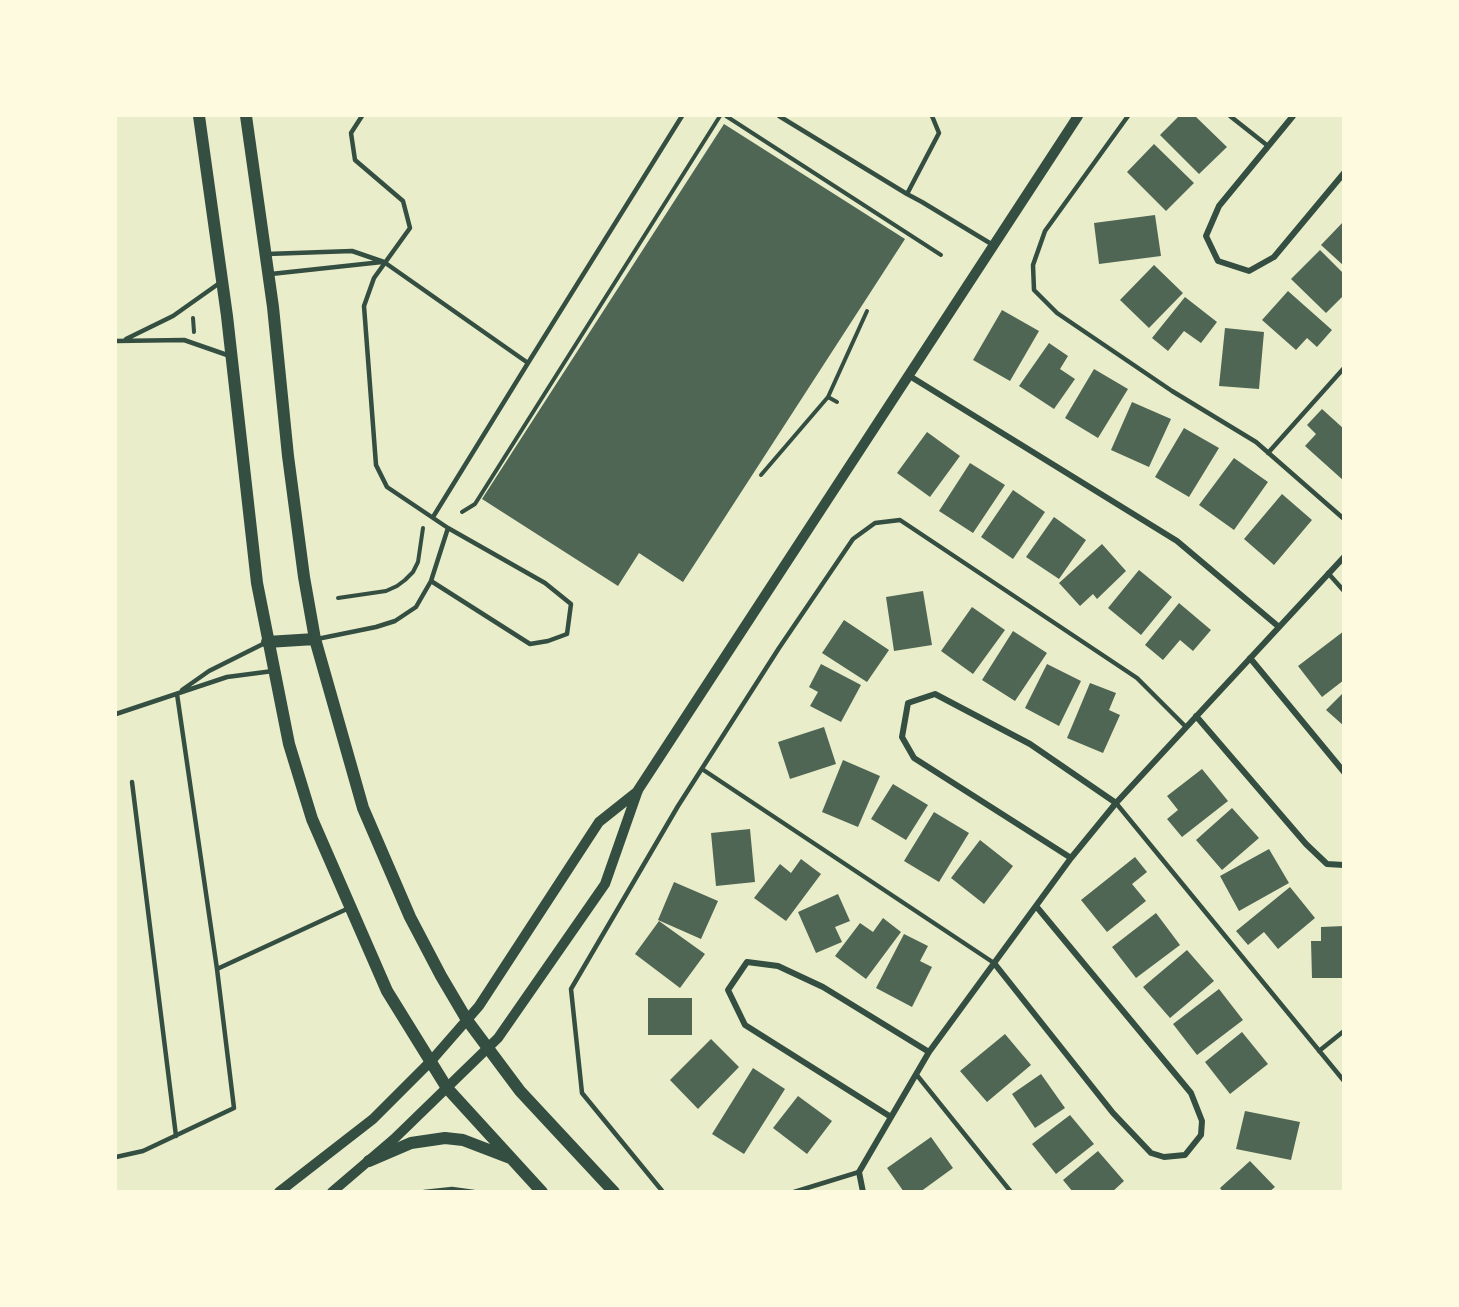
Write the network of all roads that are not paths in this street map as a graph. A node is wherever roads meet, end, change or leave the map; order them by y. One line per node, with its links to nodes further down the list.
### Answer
1 (193, 116): 12 (main road)
2 (199, 116): 12 (main road)
3 (246, 116): 17 (main road)
4 (362, 116): 18 (lane)
5 (682, 116): 24 (lane)
6 (779, 116): 15 (lane)
7 (932, 116): 15 (lane)
8 (1078, 116): 16 (street)
9 (1128, 116): 27 (lane)
10 (1230, 116): 13 (lane)
11 (1293, 116): 13 (street)
12 (201, 130): 20 (main road)
13 (1268, 146): 14 (street)
14 (1344, 173)
15 (907, 195): 16 (lane)
16 (993, 245): 26 (street)
17 (265, 254): 18 (lane); 19 (main road)
18 (384, 262): 19 (lane); 24 (lane); 28 (lane)
19 (268, 275): 36 (main road)
20 (222, 282): 21 (lane); 23 (main road)
21 (123, 340): 22 (lane); 23 (lane)
22 (116, 341)
23 (231, 357): 37 (main road)
24 (528, 363): 28 (lane)
25 (1344, 368): 27 (lane)
26 (908, 375): 35 (street); 47 (street)
27 (1268, 453): 29 (lane)
28 (433, 518): 30 (lane)
29 (1344, 519)
30 (448, 528): 33 (lane); 33 (lane)
31 (1344, 557): 32 (street)
32 (1328, 573): 34 (lane); 35 (street)
33 (431, 581): 36 (lane)
34 (1344, 591)
35 (1279, 627): 38 (street)
36 (315, 639): 37 (main road); 55 (main road)
37 (267, 642): 39 (main road); 40 (lane)
38 (1250, 658): 42 (street); 45 (street)
39 (273, 671): 40 (lane); 52 (main road)
40 (177, 694): 41 (lane); 54 (lane)
41 (116, 714)
42 (1196, 716): 43 (street); 50 (street)
43 (1186, 727): 44 (lane); 48 (street)
44 (702, 768): 53 (lane); 76 (lane)
45 (1344, 772)
46 (132, 782): 65 (lane)
47 (638, 790): 55 (street); 57 (street)
48 (1116, 803): 49 (street); 49 (street); 58 (lane)
49 (1071, 858): 51 (street)
50 (1344, 865)
51 (1036, 906): 53 (street); 53 (street)
52 (350, 907): 54 (lane); 60 (main road)
53 (994, 963): 59 (street)
54 (217, 969): 65 (lane)
55 (467, 1020): 57 (main road); 60 (street)
56 (1344, 1031): 58 (lane)
57 (487, 1049): 63 (street); 75 (main road)
58 (1319, 1051): 62 (lane)
59 (929, 1052): 61 (street); 64 (street)
60 (430, 1061): 63 (main road); 70 (street)
61 (916, 1074): 64 (street); 79 (lane)
62 (1344, 1082)
63 (447, 1088): 67 (main road); 68 (street)
64 (891, 1117): 69 (street)
65 (176, 1136): 66 (lane)
66 (116, 1157)
67 (514, 1159): 68 (main road); 74 (main road)
68 (369, 1161): 71 (street)
69 (859, 1172): 77 (lane); 78 (street)
70 (279, 1191)
71 (332, 1191)
72 (424, 1191): 73 (lane)
73 (474, 1191)
74 (542, 1191)
75 (614, 1191)
76 (663, 1191)
77 (794, 1191)
78 (863, 1191)
79 (1011, 1191)

